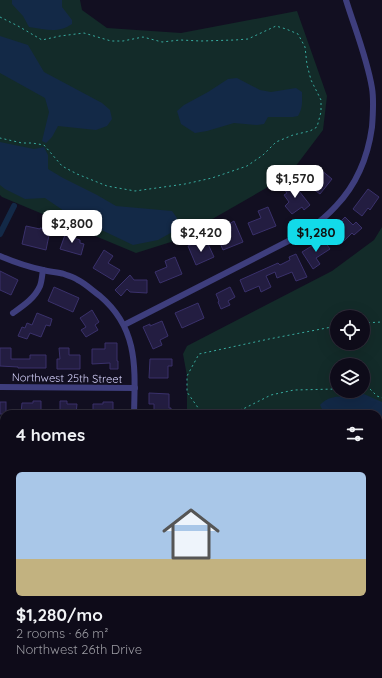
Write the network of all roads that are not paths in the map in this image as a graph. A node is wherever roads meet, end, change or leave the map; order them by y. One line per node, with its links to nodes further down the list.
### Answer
1 (346, 0): 5 (street)
2 (0, 256): 3 (street)
3 (43, 270): 4 (street); 5 (street)
4 (13, 313)
5 (124, 325): 7 (street)
6 (0, 387): 7 (street, Northwest 25th Street)
7 (135, 388): 8 (street)
8 (134, 410)
9 (382, 637): 10 (lane)
10 (382, 650)

